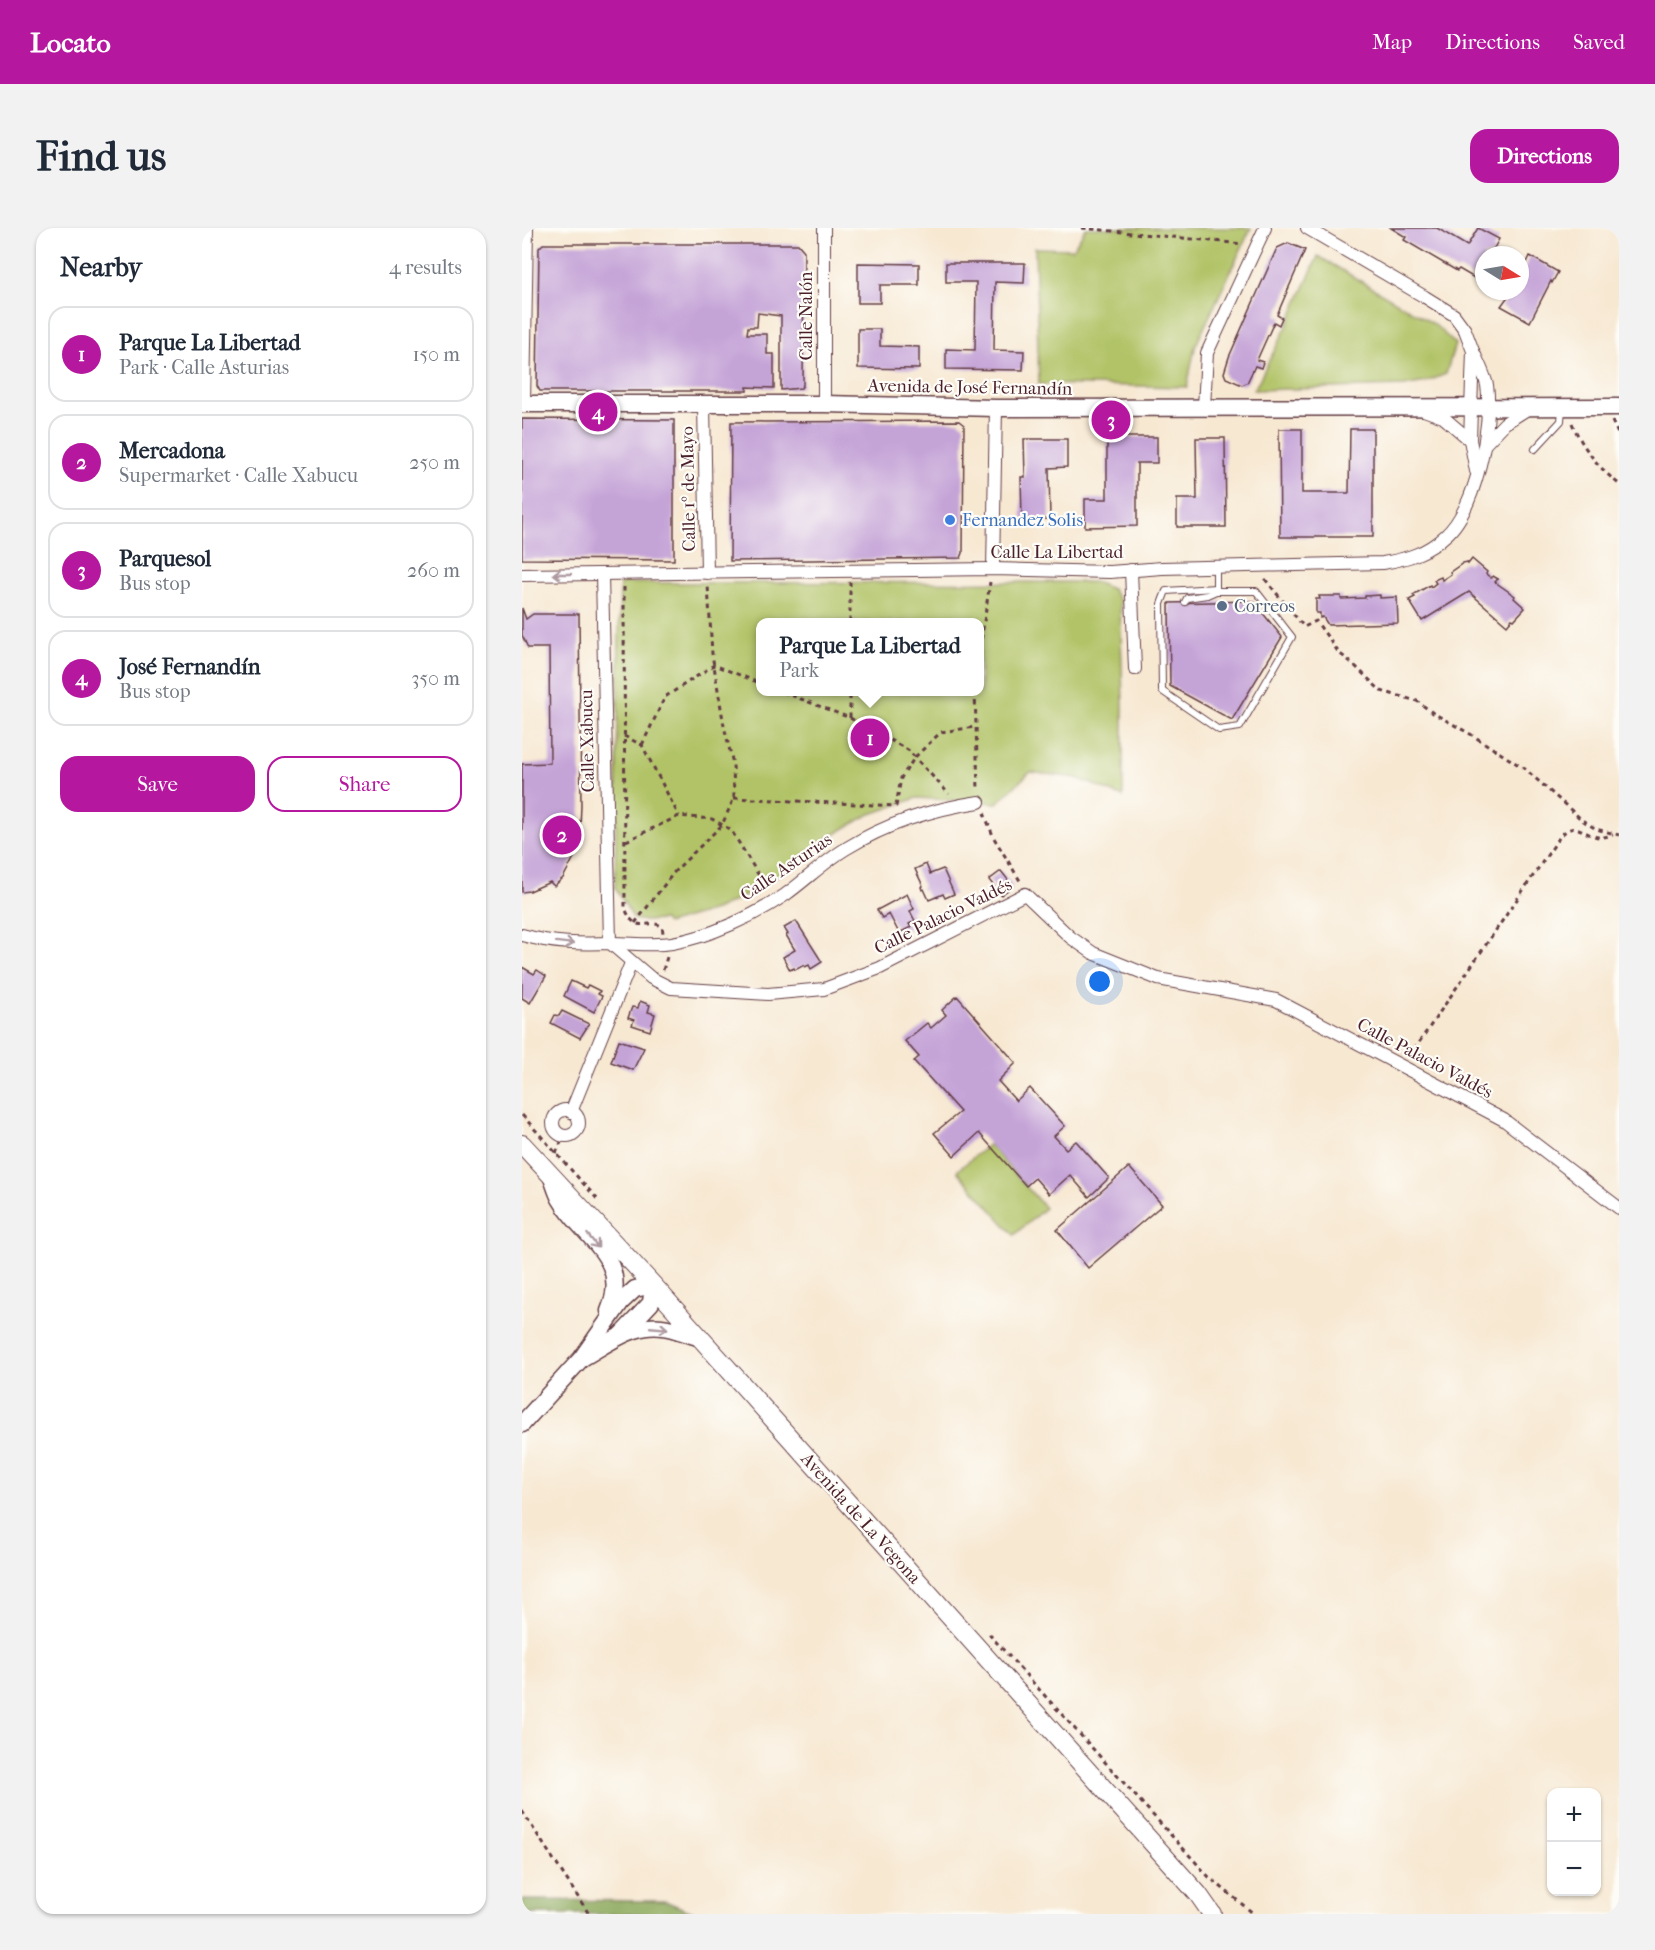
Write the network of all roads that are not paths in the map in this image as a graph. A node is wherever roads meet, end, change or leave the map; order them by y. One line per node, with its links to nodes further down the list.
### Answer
1 (527, 228): 6 (street)
2 (825, 228): 8 (street, Calle Nalón)
3 (1264, 228): 10 (street)
4 (1307, 228): 5 (street, Calle La Libertad)
5 (1473, 351): 11 (street); 12 (street, Calle La Libertad)
6 (523, 404): 7 (street, Avenida de José Fernandín)
7 (704, 404): 8 (street, Avenida de José Fernandín); 24 (street, Calle 1º de Mayo)
8 (824, 405): 16 (street, Avenida de José Fernandín)
9 (1414, 406): 10 (street, Avenida de José Fernandín); 11 (street, Avenida de José Fernandín); 17 (street)
10 (1204, 407): 16 (street, Avenida de José Fernandín)
11 (1469, 407): 12 (street, Avenida de José Fernandín); 17 (street)
12 (1489, 407): 13 (street, Avenida de José Fernandín); 18 (street, Calle La Libertad)
13 (1531, 407): 14 (street, Avenida de José Fernandín); 18 (street)
14 (1564, 407): 15 (street, Avenida de José Fernandín); 19 (lane)
15 (1619, 407)
16 (996, 408): 22 (street)
17 (1470, 440): 20 (street)
18 (1484, 445): 20 (street, Calle La Libertad)
19 (1534, 449)
20 (1477, 472): 21 (street, Calle La Libertad)
21 (1216, 567): 23 (street, Calle La Libertad); 27 (lane)
22 (993, 569): 23 (street, Calle La Libertad); 24 (street, Calle La Libertad)
23 (1131, 570): 29 (street)
24 (707, 573): 26 (street, Calle La Libertad)
25 (522, 574): 26 (street, Calle La Libertad, one-way to 25)
26 (602, 574): 32 (street, Calle Xabucu)
27 (1216, 590): 27 (lane); 28 (lane)
28 (1185, 603)
29 (1135, 669)
30 (979, 802): 32 (street, Calle Asturias)
31 (522, 935): 32 (street, Calle Asturias, one-way to 32)
32 (609, 943): 33 (street, Calle Palacio Valdés)
33 (631, 963): 34 (street); 37 (street, Calle Palacio Valdés)
34 (571, 1112)
35 (522, 1143): 36 (main road, Avenida de La Vegona)
36 (551, 1175): 38 (main road, Avenida de La Vegona); 39 (street, one-way to 39)
37 (1619, 1208)
38 (653, 1285): 39 (street); 40 (street); 41 (main road, Avenida de La Vegona)
39 (601, 1330): 42 (street)
40 (620, 1336): 41 (street, one-way to 41); 42 (street)
41 (698, 1337): 44 (main road, Avenida de La Vegona)
42 (581, 1359): 43 (street)
43 (522, 1424)
44 (1198, 1894): 45 (main road); 46 (main road)
45 (1212, 1914)
46 (1225, 1914)

